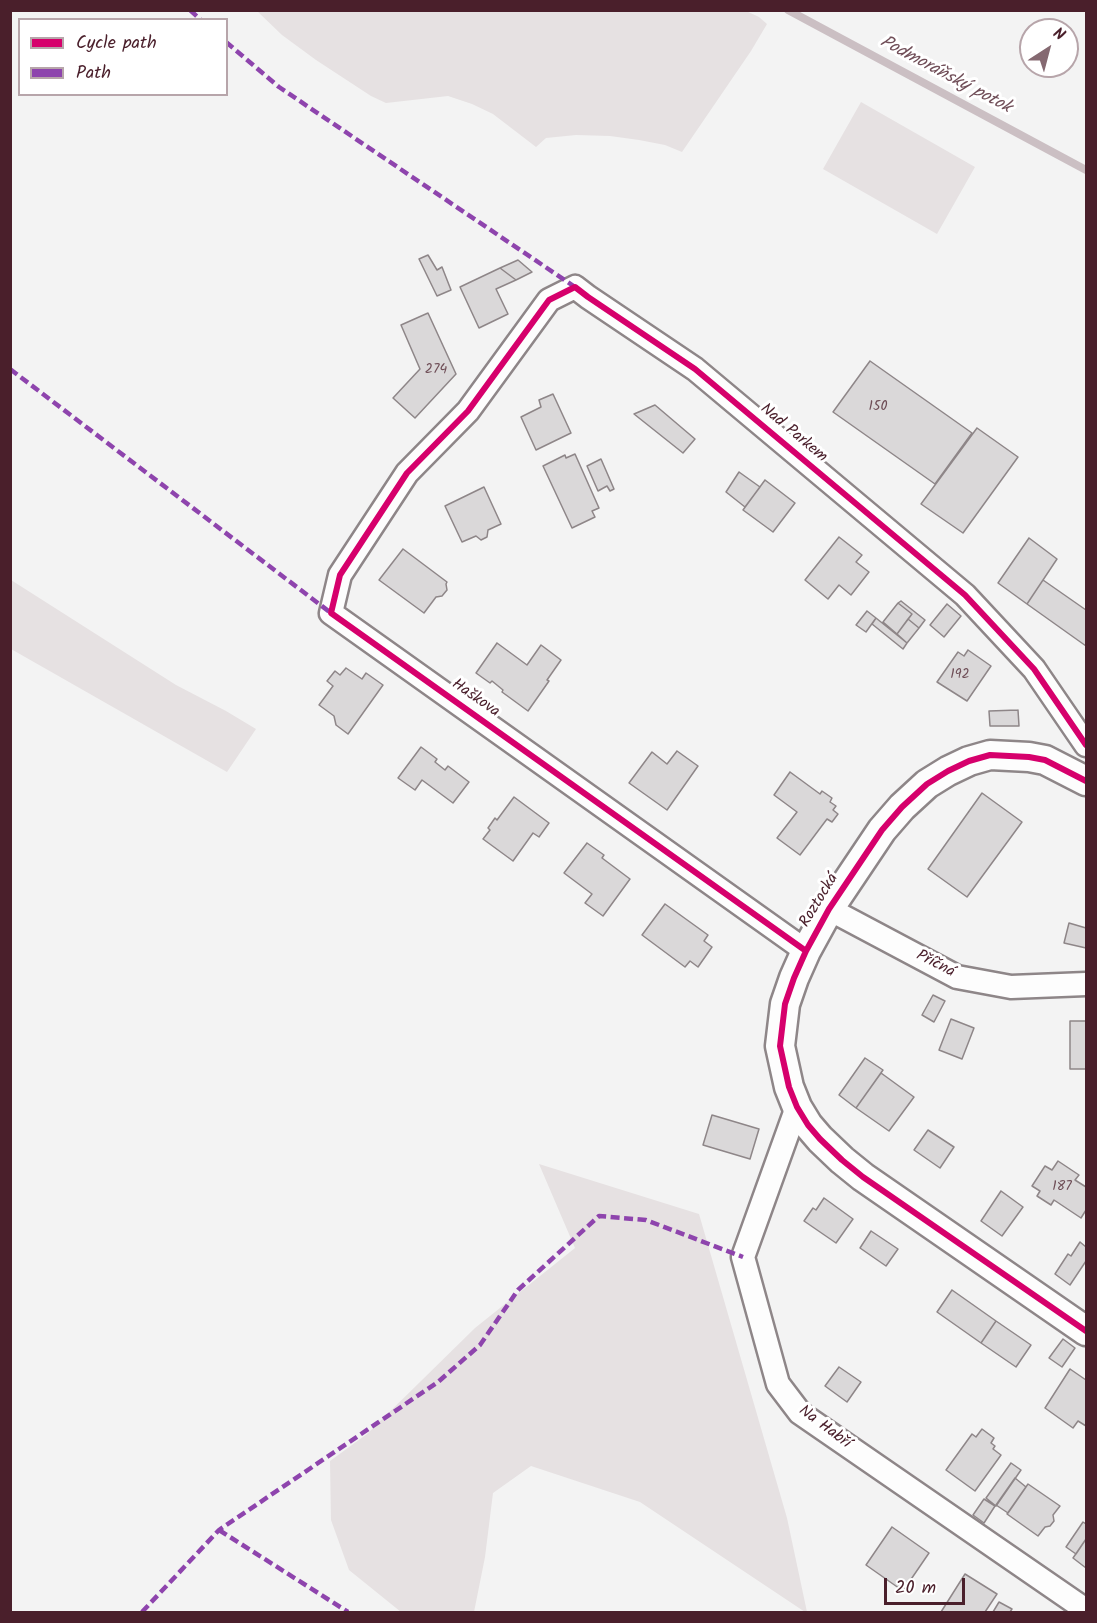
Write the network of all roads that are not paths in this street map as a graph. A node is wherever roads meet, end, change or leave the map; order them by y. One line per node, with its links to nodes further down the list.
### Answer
1 (468, 411): 2 (street, Nad Parkem); 5 (street, Haškova)
2 (1086, 745)
3 (1086, 781): 4 (street, Roztocká)
4 (829, 909): 5 (street, Roztocká); 6 (street, Příčná)
5 (806, 951): 7 (street, Roztocká)
6 (1086, 984)
7 (797, 1107): 8 (street, Roztocká); 9 (street, Na Habří)
8 (1086, 1331)
9 (1086, 1610)

